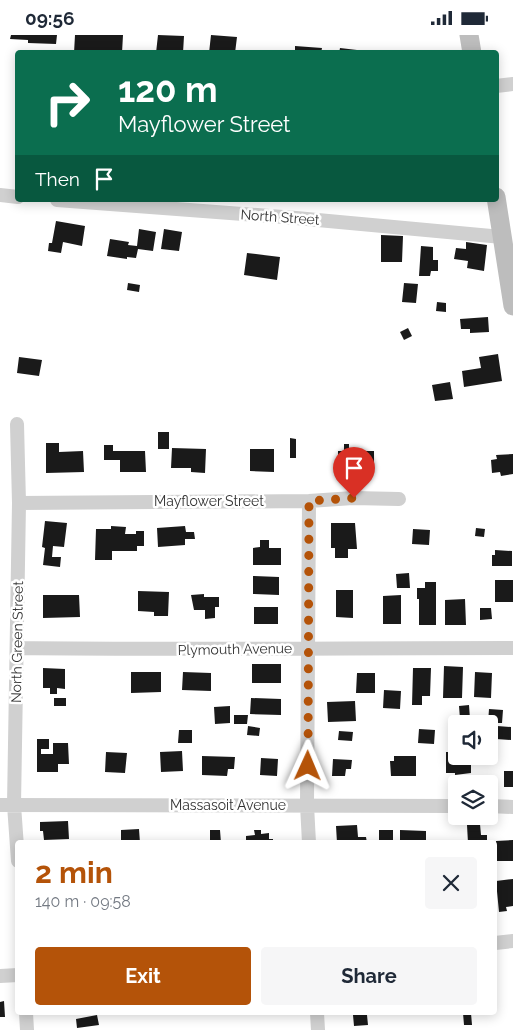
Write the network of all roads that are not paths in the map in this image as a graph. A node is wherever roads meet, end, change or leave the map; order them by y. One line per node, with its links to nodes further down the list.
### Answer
1 (469, 35): 2 (main road)
2 (472, 50)
3 (513, 84): 4 (street)
4 (499, 86)
5 (0, 195): 6 (street)
6 (15, 197)
7 (84, 202): 9 (street, North Street)
8 (497, 202): 9 (main road)
9 (502, 237): 10 (main road)
10 (513, 307)
11 (17, 424): 14 (street, North Green Street)
12 (399, 499): 13 (street, Mayflower Street)
13 (309, 501): 14 (street, Mayflower Street); 16 (street)
14 (19, 503): 15 (street, North Green Street)
15 (16, 648): 16 (street, Plymouth Avenue); 19 (street, North Green Street)
16 (308, 648): 17 (street, Plymouth Avenue); 20 (street)
17 (513, 648)
18 (0, 805): 19 (street, Massasoit Avenue)
19 (14, 805): 20 (street, Massasoit Avenue); 24 (street, North Green Street)
20 (307, 805): 21 (street, Massasoit Avenue); 25 (street)
21 (448, 806)
22 (498, 807): 23 (street)
23 (513, 807)
24 (16, 840)
25 (309, 840)
26 (513, 941): 27 (street)
27 (497, 943)
28 (15, 975): 29 (street)
29 (0, 976)
30 (26, 1015): 32 (street)
31 (317, 1015): 33 (street)
32 (27, 1030)
33 (318, 1030)

